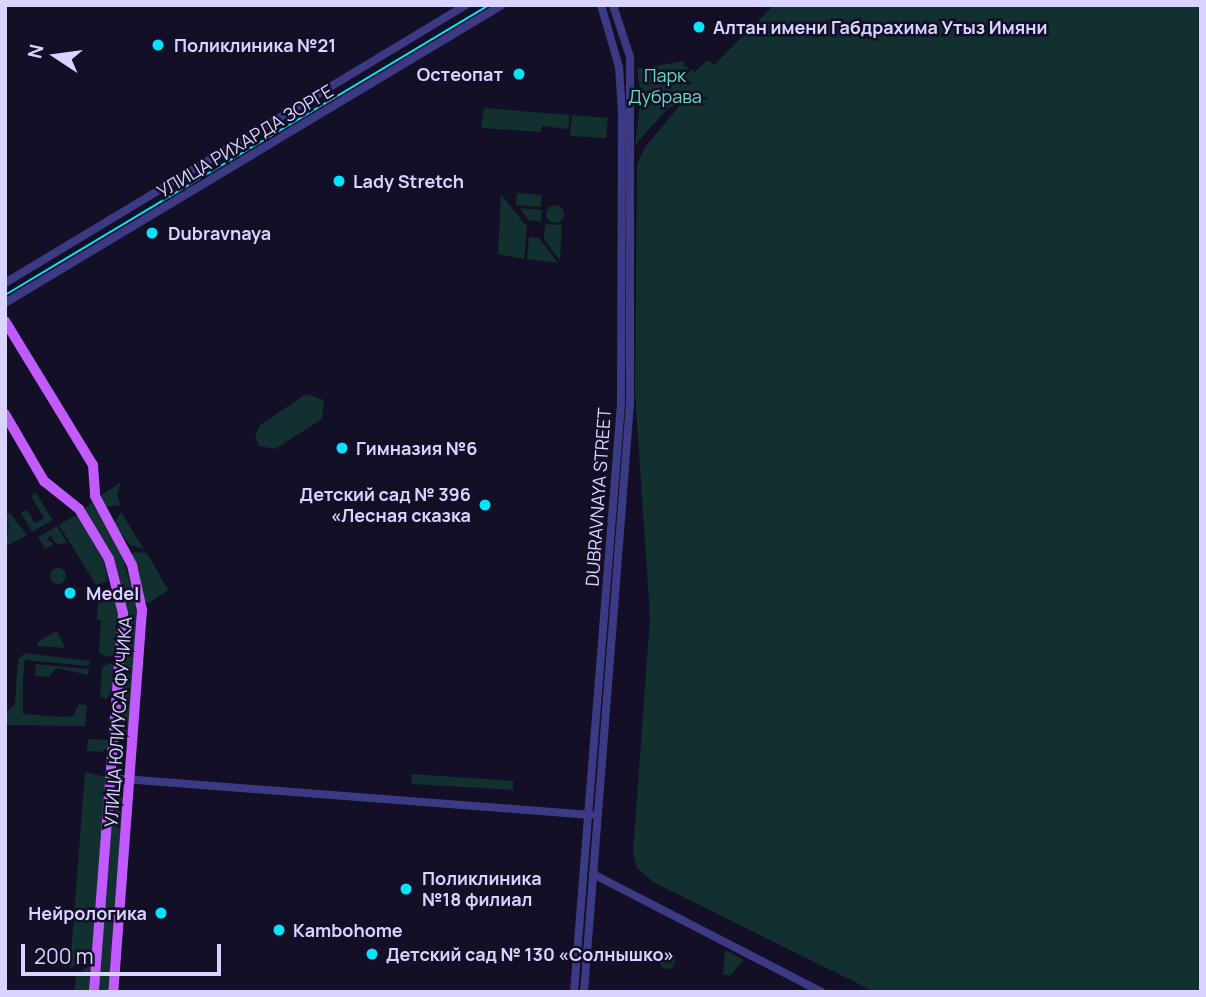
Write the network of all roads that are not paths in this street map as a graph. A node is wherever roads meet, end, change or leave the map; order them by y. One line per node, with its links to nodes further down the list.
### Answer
1 (466, 5): 5 (street, УЛИЦА РИХАРДА ЗОРГЕ)
2 (502, 5): 6 (street, УЛИЦА РИХАРДА ЗОРГЕ)
3 (601, 5): 11 (street, DUBRAVNAYA STREET)
4 (613, 5): 11 (street, DUBRAVNAYA STREET)
5 (5, 283)
6 (5, 303)
7 (5, 321): 10 (main road, УЛИЦА ЮЛИУСА ФУЧИКА)
8 (5, 414): 9 (main road, УЛИЦА ЮЛИУСА ФУЧИКА)
9 (111, 778): 10 (street); 14 (main road, УЛИЦА ЮЛИУСА ФУЧИКА)
10 (130, 780): 11 (street); 15 (main road, УЛИЦА ЮЛИУСА ФУЧИКА)
11 (593, 816): 12 (street, DUBRAVNAYA STREET); 13 (street, DUBRAVNAYA STREET)
12 (593, 874): 13 (street, DUBRAVNAYA STREET); 18 (street)
13 (583, 938): 16 (street, DUBRAVNAYA STREET); 17 (street, DUBRAVNAYA STREET)
14 (94, 992)
15 (113, 992)
16 (574, 992)
17 (584, 992)
18 (822, 992)

